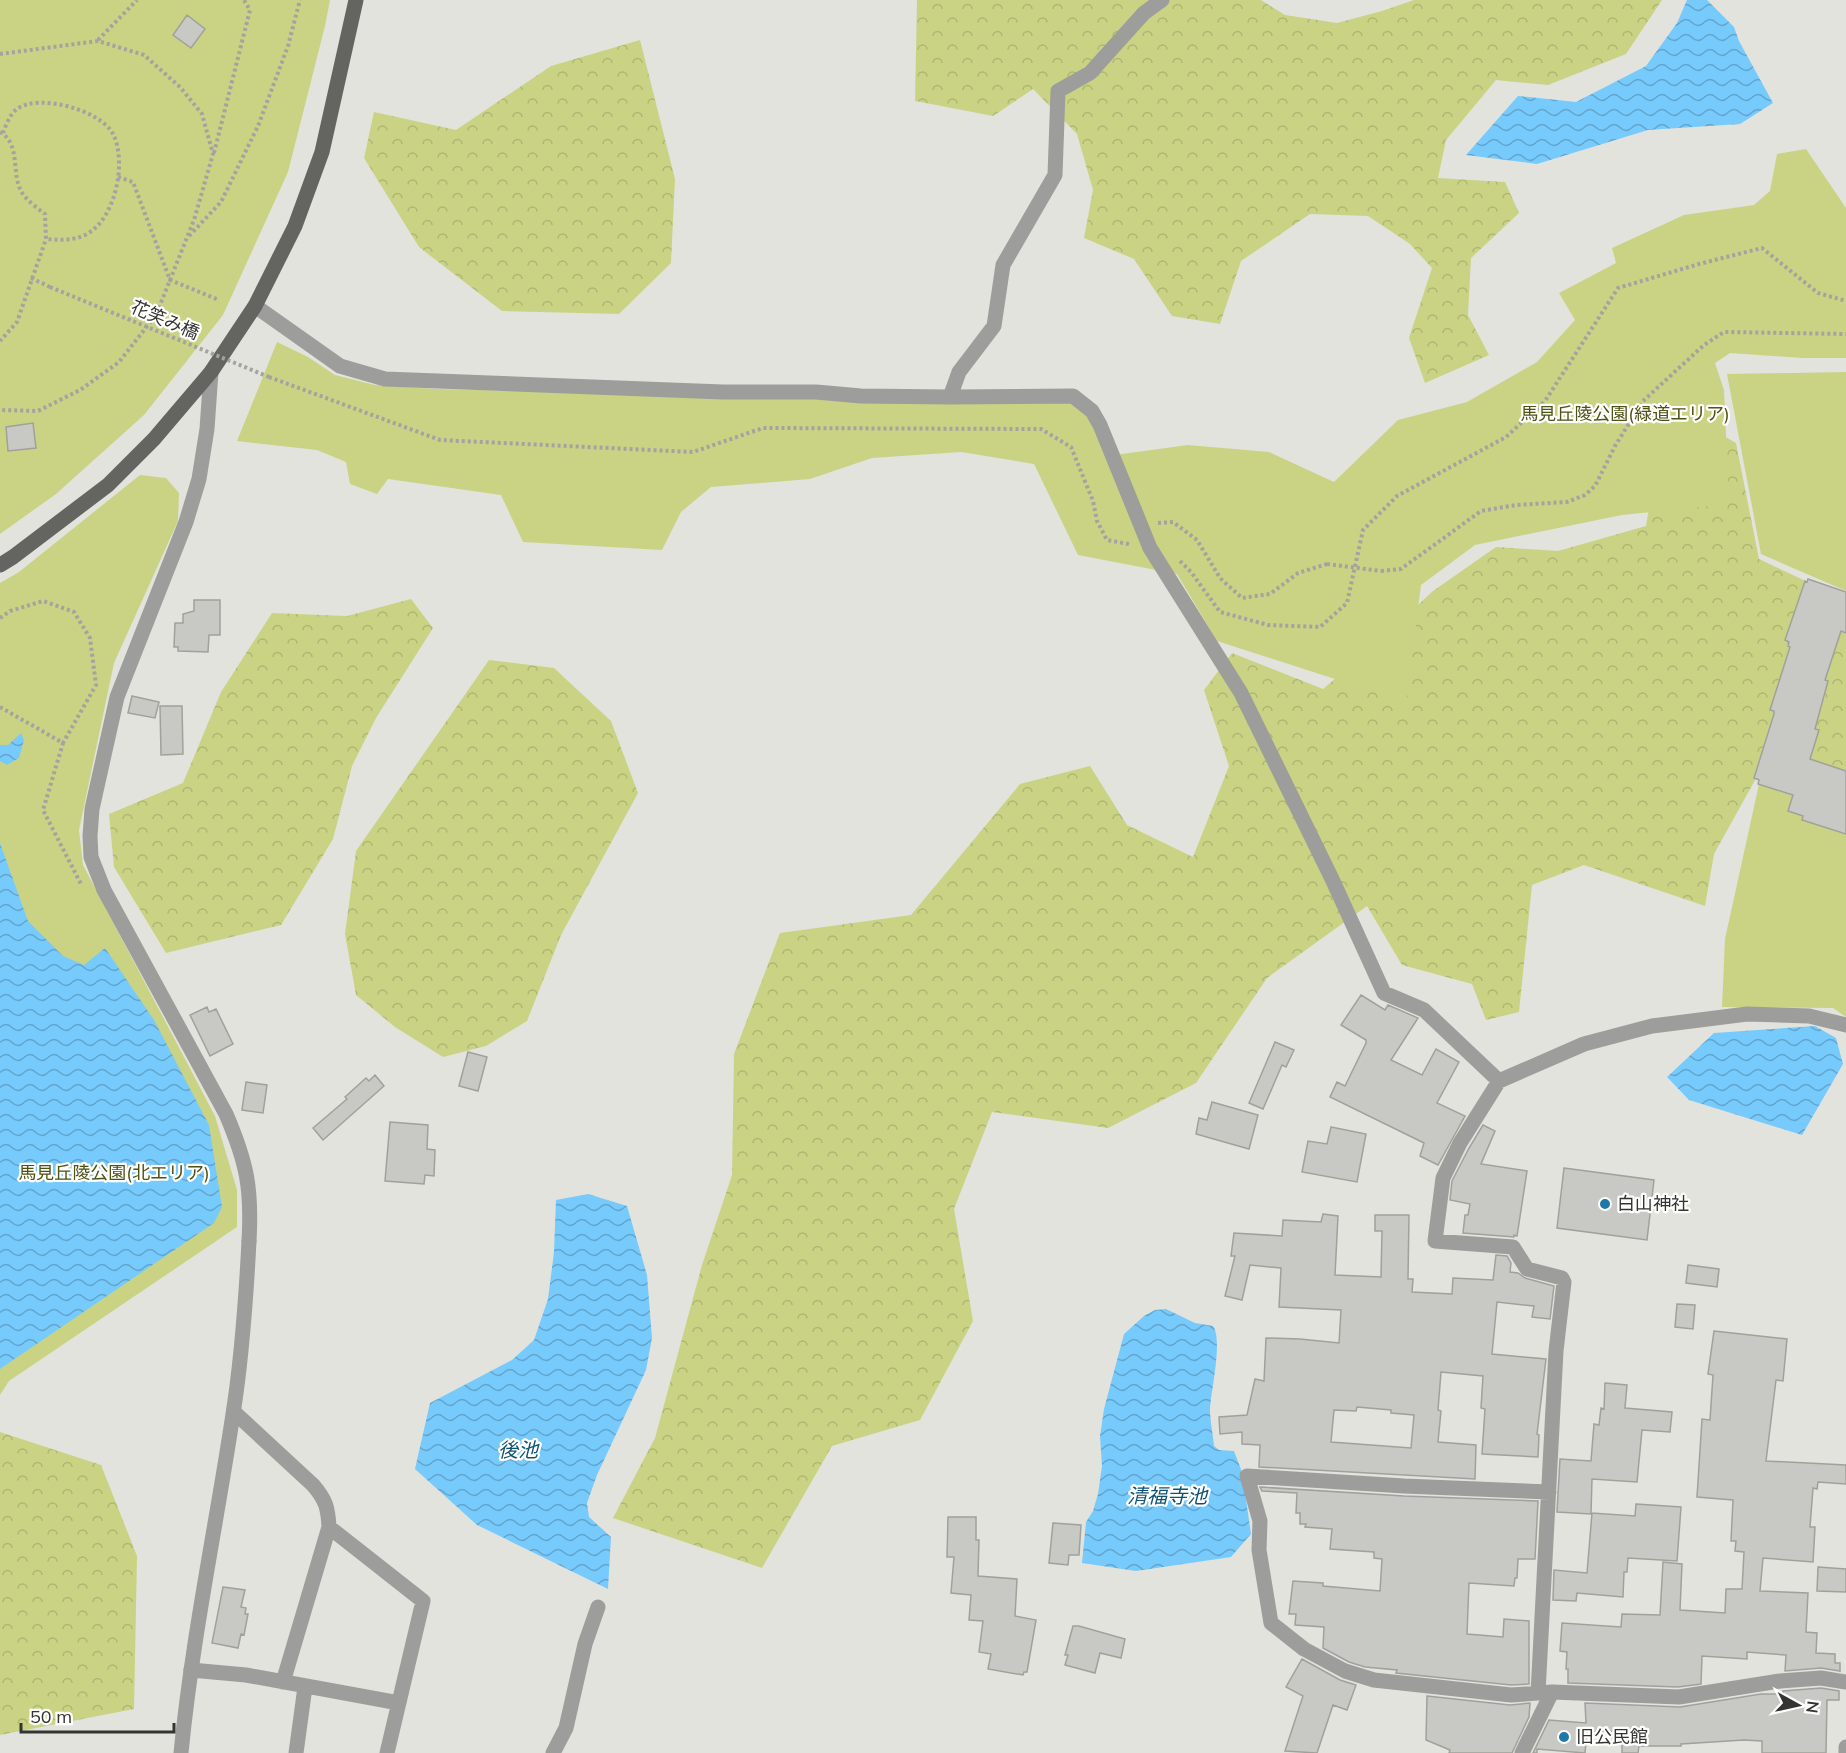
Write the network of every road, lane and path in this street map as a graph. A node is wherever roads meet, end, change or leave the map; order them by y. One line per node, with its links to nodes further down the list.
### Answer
1 (137, 0): 6 (path)
2 (244, 0): 9 (path)
3 (300, 0): 11 (path)
4 (356, 0): 17 (main road)
5 (1162, 0): 21 (street)
6 (98, 41): 7 (path); 9 (path)
7 (0, 54)
8 (2, 132): 10 (path); 12 (path)
9 (213, 154): 11 (path)
10 (118, 177): 12 (path); 14 (path)
11 (186, 238): 14 (path)
12 (46, 239): 13 (path)
13 (32, 278): 19 (path); 24 (path, 花笑み橋, bridge)
14 (170, 280): 15 (path); 22 (path)
15 (219, 300)
16 (1846, 301): 25 (path)
17 (255, 306): 20 (main road); 21 (street)
18 (1846, 334): 23 (path, bridge)
19 (0, 341)
20 (211, 372): 26 (main road); 35 (street)
21 (950, 397): 23 (street)
22 (0, 410)
23 (1141, 527): 24 (street)
24 (1150, 548): 34 (street)
25 (1178, 558)
26 (0, 565)
27 (0, 618): 29 (path)
28 (0, 707): 29 (path)
29 (63, 743): 30 (path)
30 (83, 889)
31 (1846, 1017): 32 (street)
32 (1827, 1020): 33 (street); 34 (street)
33 (1846, 1025)
34 (1498, 1081): 36 (street)
35 (234, 1412): 37 (street); 39 (street)
36 (1549, 1492): 43 (street); 43 (street)
37 (329, 1527): 40 (street); 44 (street)
38 (598, 1607): 49 (street)
39 (190, 1670): 40 (street); 46 (street)
40 (283, 1682): 42 (street)
41 (1846, 1682): 43 (street)
42 (305, 1686): 44 (street); 47 (street)
43 (1545, 1692): 50 (street)
44 (399, 1702): 48 (street)
45 (1846, 1747): 51 (street)
46 (181, 1753)
47 (296, 1753)
48 (387, 1753)
49 (553, 1753)
50 (1522, 1753)
51 (1846, 1753)

